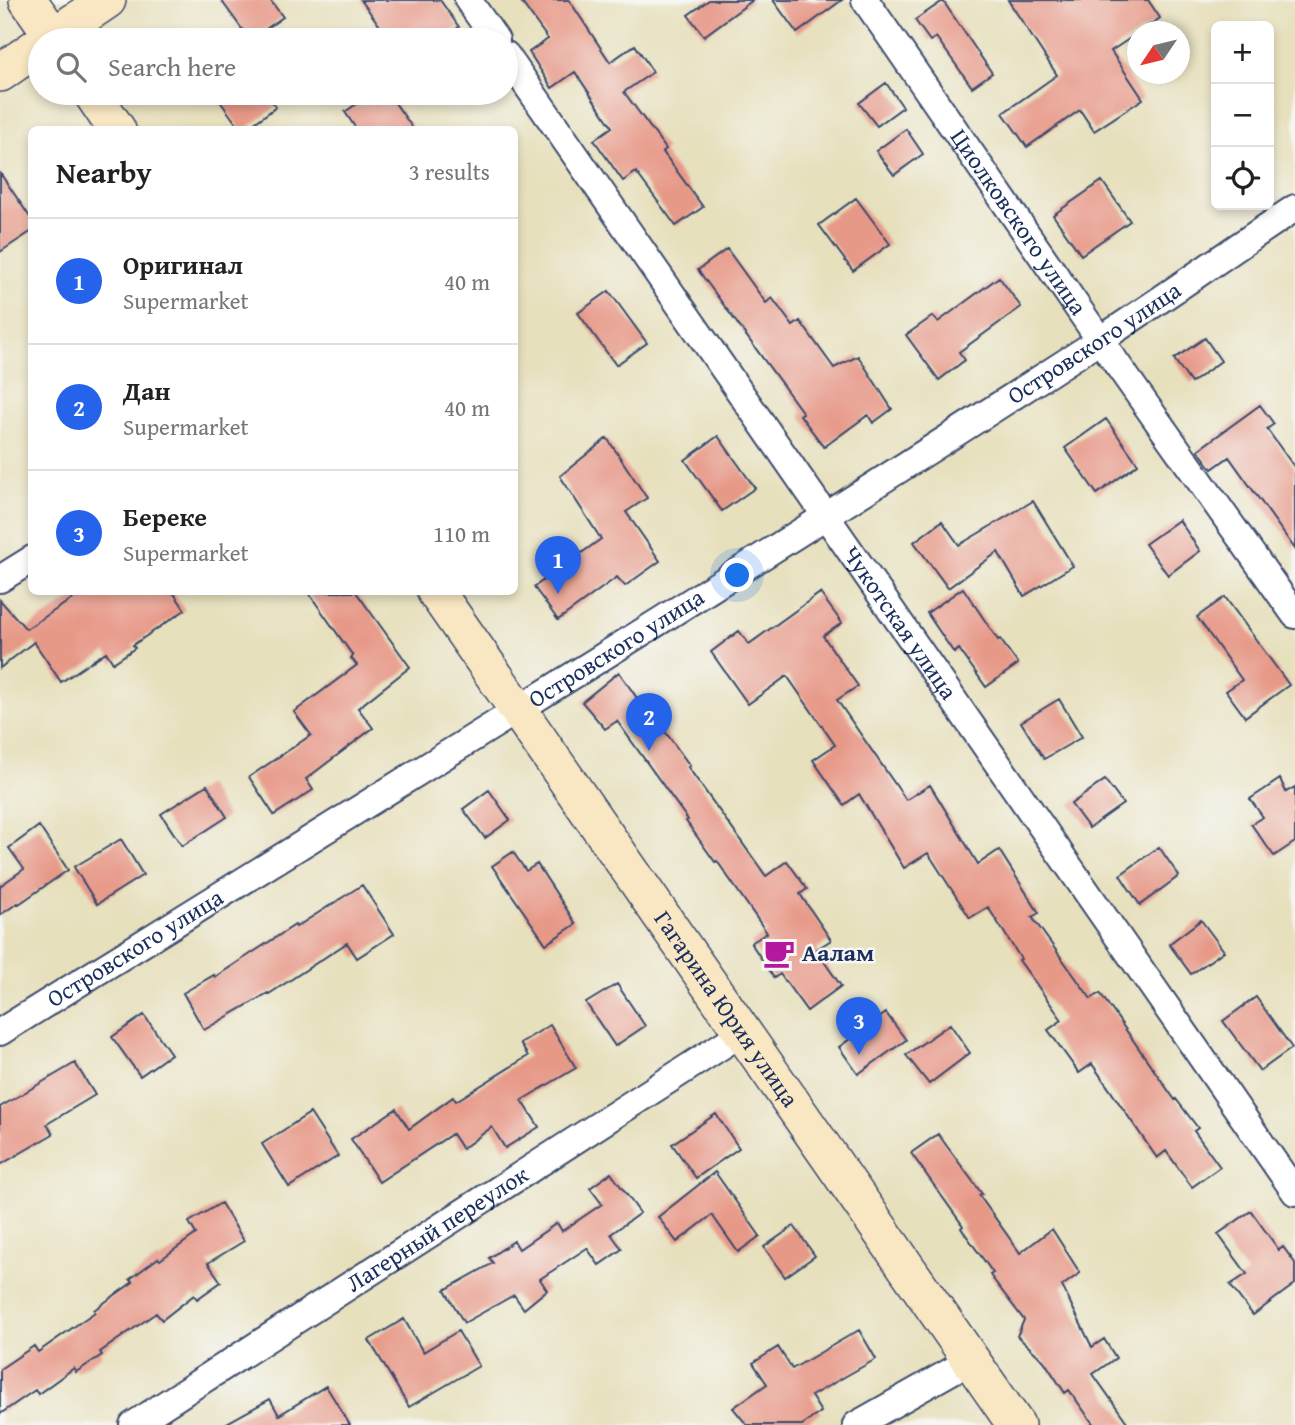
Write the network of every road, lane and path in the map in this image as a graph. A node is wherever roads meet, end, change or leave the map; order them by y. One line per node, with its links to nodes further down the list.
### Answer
1 (29, 0): 5 (main road)
2 (107, 0): 6 (main road)
3 (468, 0): 7 (street)
4 (865, 0): 14 (street, Циолковского улица)
5 (43, 28)
6 (67, 28)
7 (488, 28)
8 (28, 55): 10 (main road)
9 (518, 72): 15 (street, Чукотская улица)
10 (0, 74)
11 (100, 105): 12 (main road)
12 (114, 126)
13 (1295, 208): 14 (street, Островского улица)
14 (1100, 340): 15 (street, Островского улица); 19 (street, Циолковского улица)
15 (825, 515): 20 (street, Островского улица); 23 (street, Чукотская улица)
16 (28, 562): 17 (street)
17 (0, 579)
18 (438, 595): 20 (main road, Гагарина Юрия улица)
19 (1295, 615)
20 (519, 709): 21 (street, Островского улица); 22 (main road, Гагарина Юрия улица)
21 (0, 1032)
22 (743, 1032): 24 (main road, Гагарина Юрия улица); 25 (street, Лагерный переулок)
23 (1295, 1192)
24 (971, 1360): 26 (street); 27 (main road, Гагарина Юрия улица)
25 (133, 1425)
26 (856, 1425)
27 (1016, 1425)

